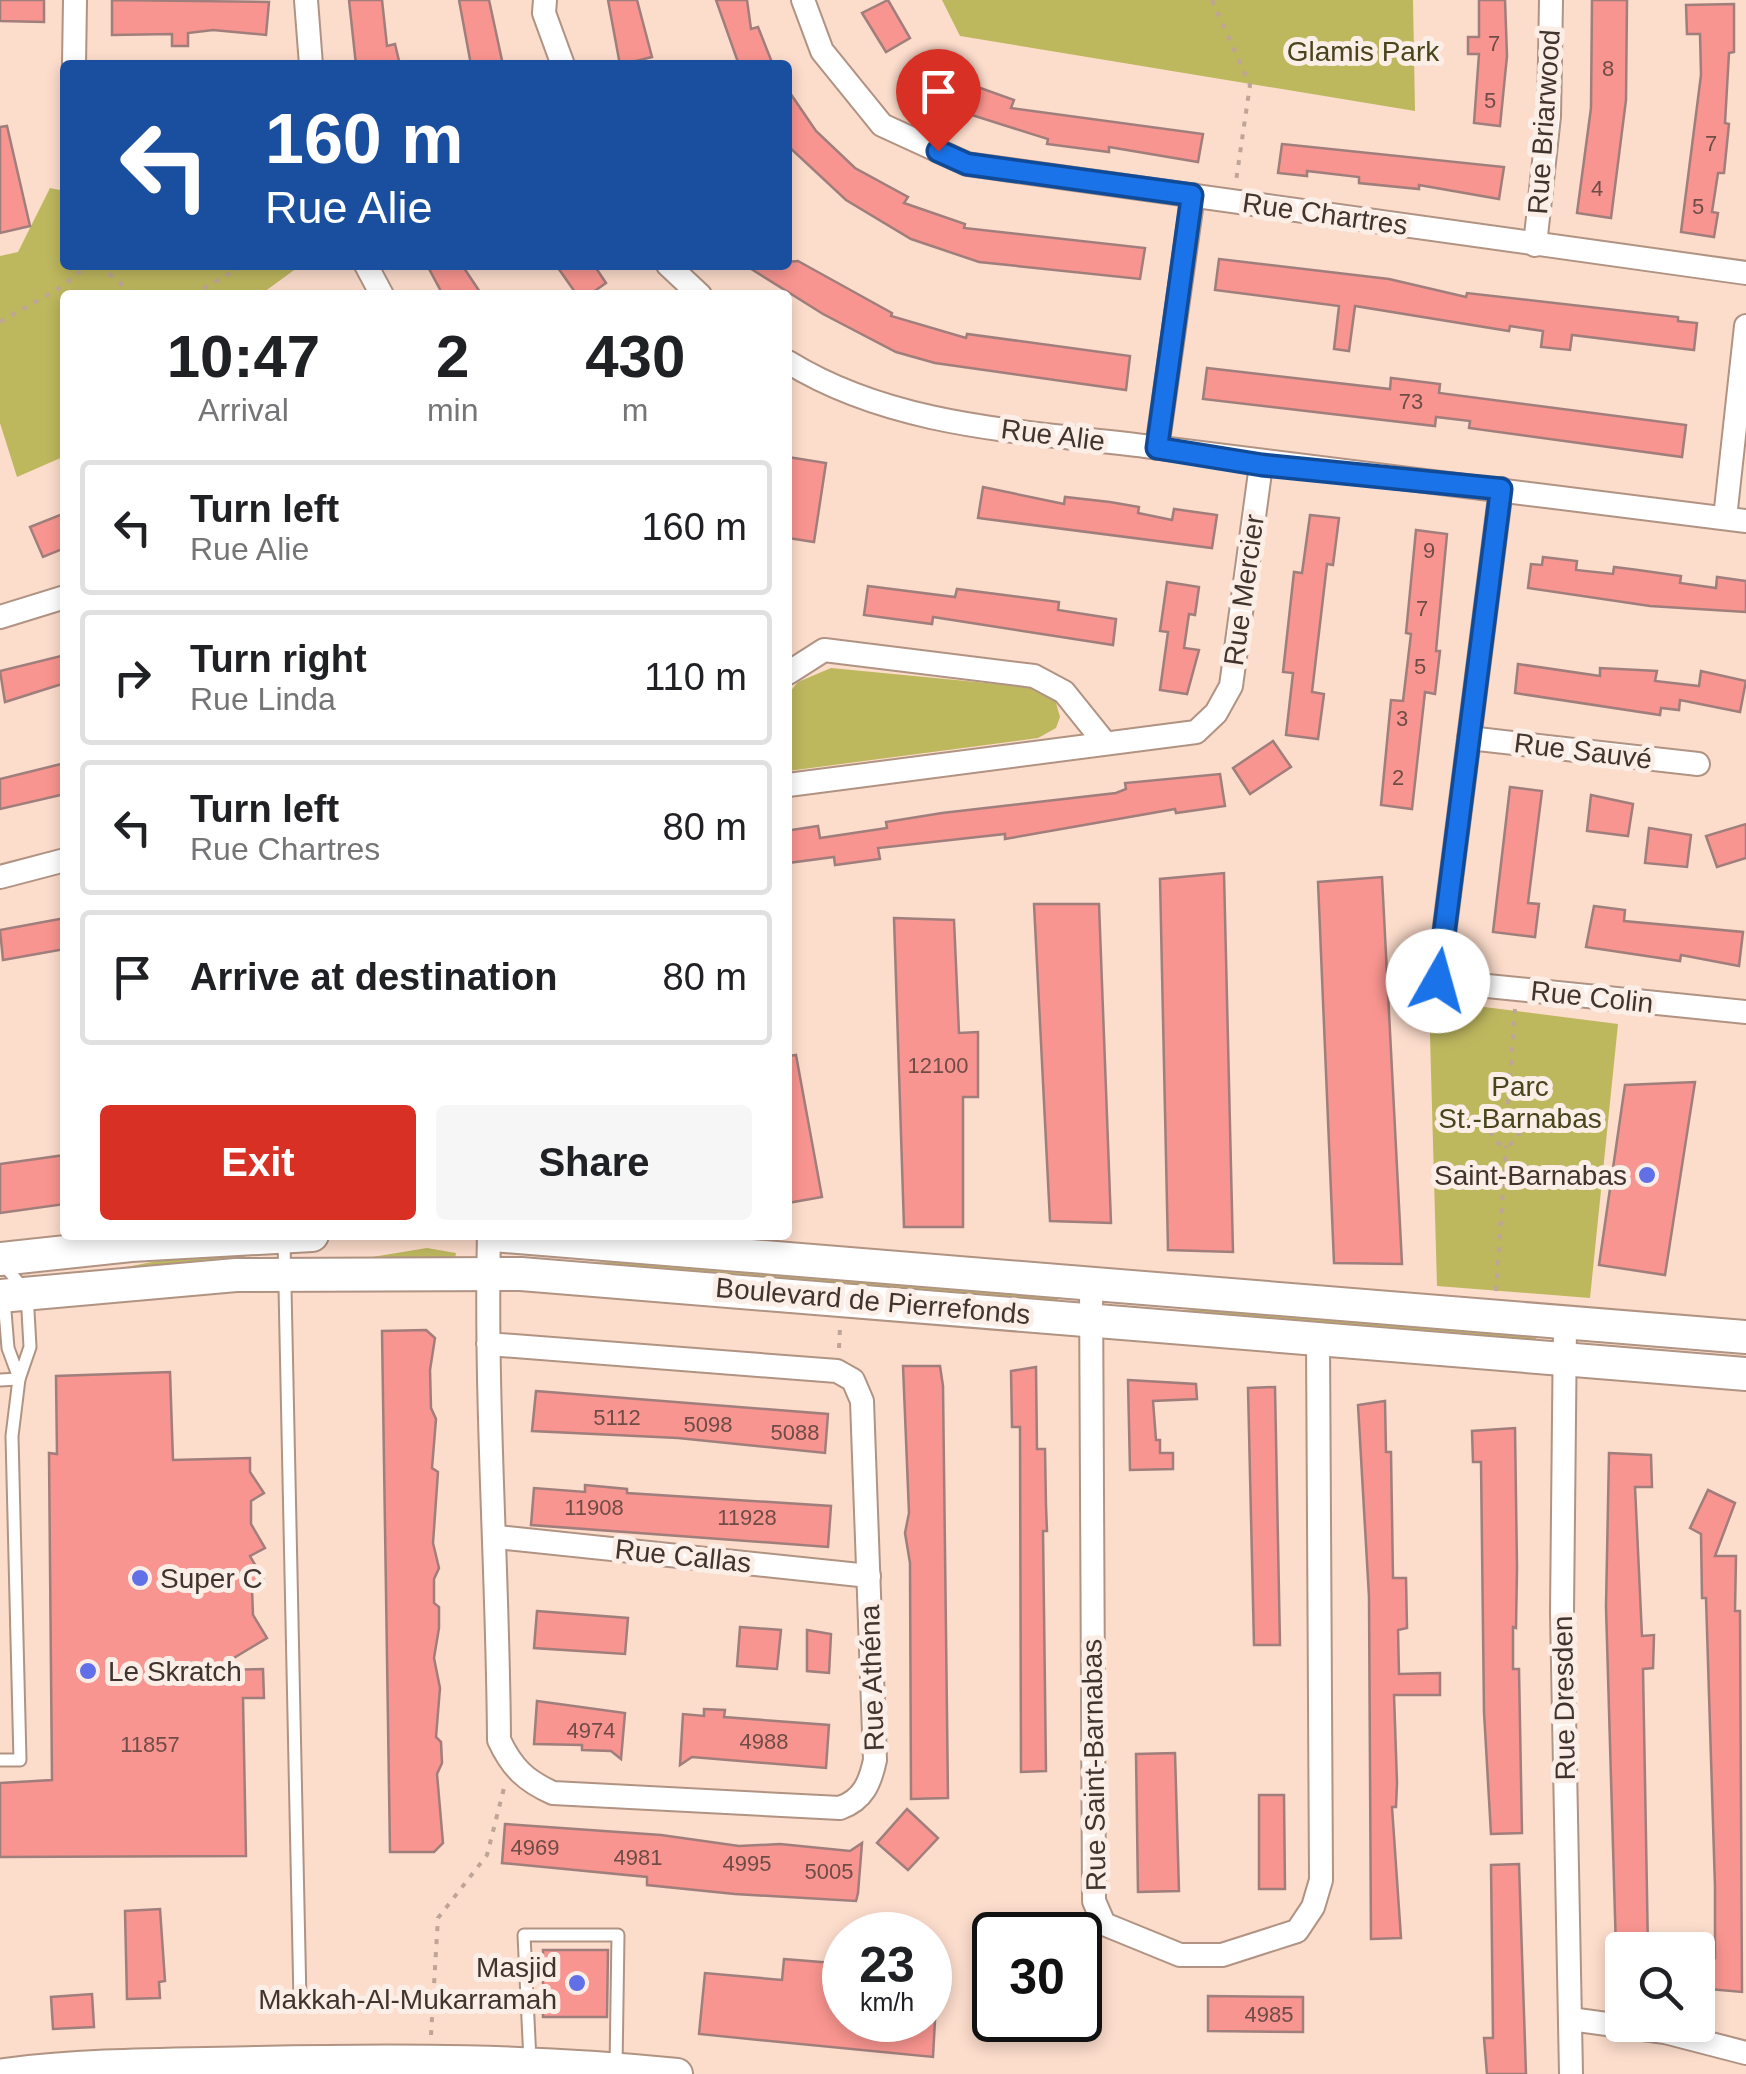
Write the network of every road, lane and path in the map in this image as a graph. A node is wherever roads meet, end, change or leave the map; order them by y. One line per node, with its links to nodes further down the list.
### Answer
1 (74, 0): 7 (street)
2 (306, 0): 8 (street)
3 (544, 0): 9 (street)
4 (803, 0): 10 (street, Rue Chartres)
5 (1212, 0): 11 (path)
6 (1551, 0): 12 (street, Rue Briarwood)
7 (74, 60)
8 (311, 60)
9 (561, 60)
10 (1192, 195): 11 (street, Rue Chartres); 24 (street)
11 (1233, 201): 12 (street, Rue Chartres)
12 (1534, 244): 17 (street, Rue Chartres)
13 (82, 270): 21 (path)
14 (105, 270): 18 (path)
15 (235, 270): 19 (path)
16 (673, 270): 20 (street)
17 (1746, 273)
18 (128, 290)
19 (201, 290)
20 (695, 290)
21 (0, 322)
22 (1746, 326): 27 (street)
23 (792, 364): 24 (street, Rue Alie)
24 (1157, 448): 25 (street, Rue Alie)
25 (1262, 465): 26 (street, Rue Alie); 32 (street, Rue Mercier)
26 (1501, 489): 27 (street, Rue Alie); 31 (street)
27 (1736, 520)
28 (60, 599): 29 (street)
29 (0, 617)
30 (792, 670): 32 (street)
31 (1469, 738): 33 (street, Rue Sauvé); 37 (street, Rue Colin)
32 (1105, 743): 34 (street, Rue Mercier)
33 (1698, 764)
34 (792, 785)
35 (60, 861): 36 (street)
36 (0, 878)
37 (1517, 989): 38 (street, Rue Colin); 39 (path)
38 (1746, 1012)
39 (1507, 1117): 40 (path); 40 (path)
40 (1506, 1146): 50 (path)
41 (237, 1240): 45 (main road)
42 (284, 1240): 47 (lane)
43 (491, 1240): 46 (street)
44 (555, 1240): 48 (main road, Boulevard de Pierrefonds)
45 (0, 1260): 49 (lane)
46 (488, 1272): 47 (main road, Boulevard de Pierrefonds); 51 (main road, Boulevard de Pierrefonds); 56 (street)
47 (286, 1273): 49 (main road, Boulevard de Pierrefonds); 66 (lane)
48 (1092, 1282): 51 (street, Rue Saint-Barnabas); 52 (main road, Boulevard de Pierrefonds)
49 (8, 1289): 60 (lane); 60 (lane)
50 (1495, 1302)
51 (1090, 1319): 55 (main road, Boulevard de Pierrefonds); 55 (street, Rue Saint-Barnabas)
52 (1565, 1322): 54 (main road, Boulevard de Pierrefonds); 58 (street, Rue Dresden)
53 (840, 1325): 57 (path)
54 (1746, 1337)
55 (1318, 1338): 58 (main road, Boulevard de Pierrefonds)
56 (488, 1344): 62 (street); 63 (street, Rue Athéna)
57 (838, 1357)
58 (1563, 1359): 59 (main road, Boulevard de Pierrefonds); 67 (street, Rue Dresden)
59 (1746, 1374)
60 (20, 1379): 61 (lane); 64 (lane)
61 (0, 1380)
62 (497, 1537): 63 (street, Rue Callas); 65 (street)
63 (869, 1576): 65 (street, Rue Athéna)
64 (0, 1760)
65 (511, 1764): 68 (path)
66 (300, 2001)
67 (1570, 2019): 69 (street); 74 (street, Rue Dresden)
68 (431, 2043)
69 (1746, 2053)
70 (530, 2061): 71 (street); 71 (lane); 72 (street)
71 (609, 2070): 73 (street)
72 (4, 2074)
73 (677, 2074)
74 (1571, 2074)

